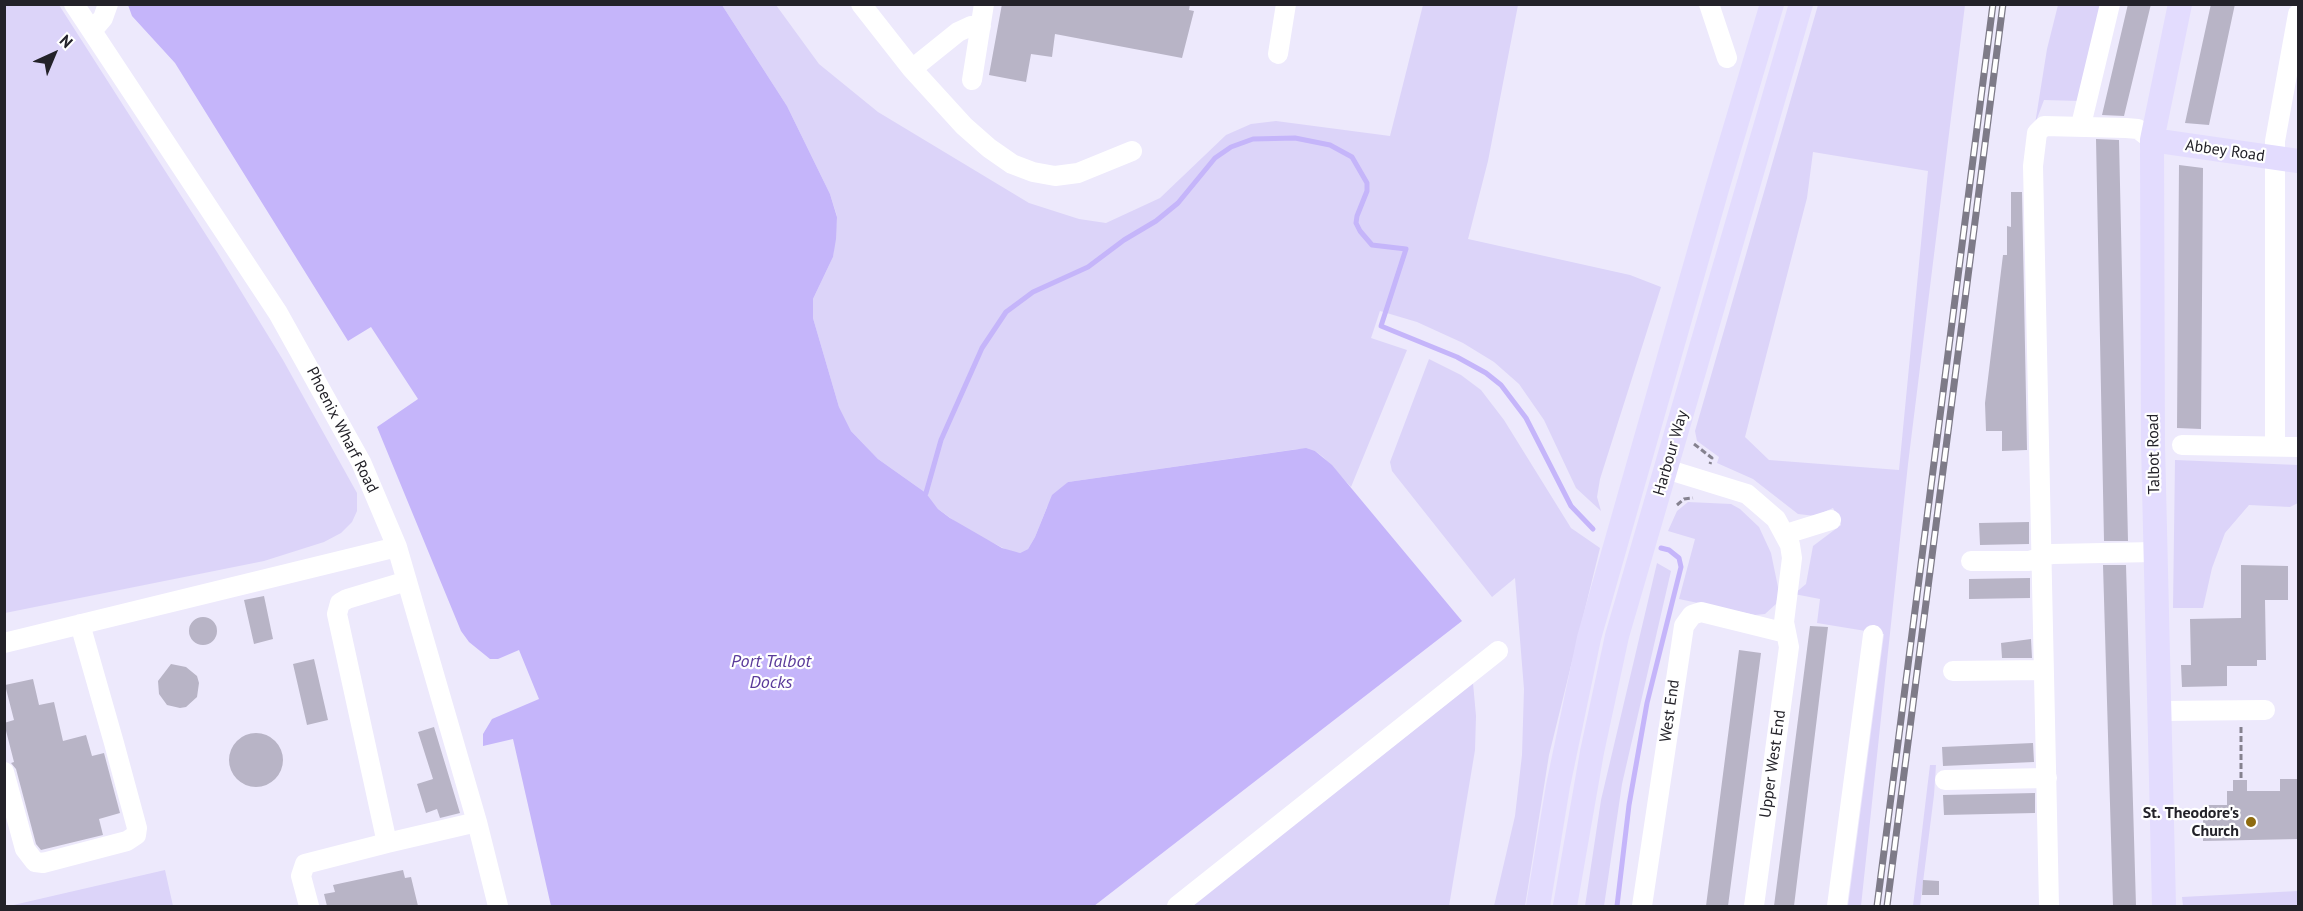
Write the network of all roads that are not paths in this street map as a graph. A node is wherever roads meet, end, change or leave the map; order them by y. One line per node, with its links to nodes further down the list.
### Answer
1 (74, 4): 12 (street, Phoenix Wharf Road)
2 (108, 4): 12 (street)
3 (861, 4): 15 (street)
4 (1286, 4): 13 (street)
5 (1709, 4): 14 (street)
6 (1772, 4): 50 (main road, Harbour Way)
7 (1801, 4): 25 (main road, Harbour Way)
8 (2110, 4): 17 (street)
9 (2180, 4): 18 (main road, Talbot Road)
10 (983, 12): 15 (street); 16 (street)
11 (2298, 14): 20 (street)
12 (92, 31): 28 (street, Phoenix Wharf Road)
13 (1278, 54)
14 (1727, 58)
15 (912, 69): 19 (street)
16 (972, 80)
17 (2081, 125): 18 (street); 30 (street)
18 (2152, 140): 20 (main road, Abbey Road); 29 (main road, Talbot Road)
19 (1132, 151)
20 (2274, 158): 21 (main road, Abbey Road); 23 (street)
21 (2298, 161)
22 (2182, 445): 23 (street)
23 (2275, 446): 24 (street)
24 (2298, 447)
25 (1666, 469): 27 (street); 51 (main road, Harbour Way)
26 (1831, 520): 27 (street)
27 (1786, 534): 34 (street, Upper West End)
28 (397, 547): 32 (street, Phoenix Wharf Road); 33 (street)
29 (2156, 552): 30 (street); 41 (main road, Talbot Road)
30 (2040, 557): 31 (street); 38 (street)
31 (1971, 561)
32 (406, 581): 45 (street, Phoenix Wharf Road); 46 (street)
33 (80, 624): 36 (street); 42 (street)
34 (1785, 628): 52 (street, West End); 53 (street, Upper West End)
35 (1873, 635): 54 (street)
36 (4, 643)
37 (1498, 651): 49 (street)
38 (2043, 670): 39 (street); 43 (street)
39 (1953, 671)
40 (2265, 710): 41 (street)
41 (2159, 711): 56 (main road, Talbot Road)
42 (4, 772)
43 (2047, 778): 44 (street); 55 (street)
44 (1945, 780)
45 (477, 822): 46 (street); 48 (street, Phoenix Wharf Road)
46 (387, 843): 47 (street)
47 (309, 906)
48 (498, 906)
49 (1177, 906)
50 (1538, 906)
51 (1565, 906)
52 (1642, 906)
53 (1754, 906)
54 (1837, 906)
55 (2049, 906)
56 (2164, 906)

